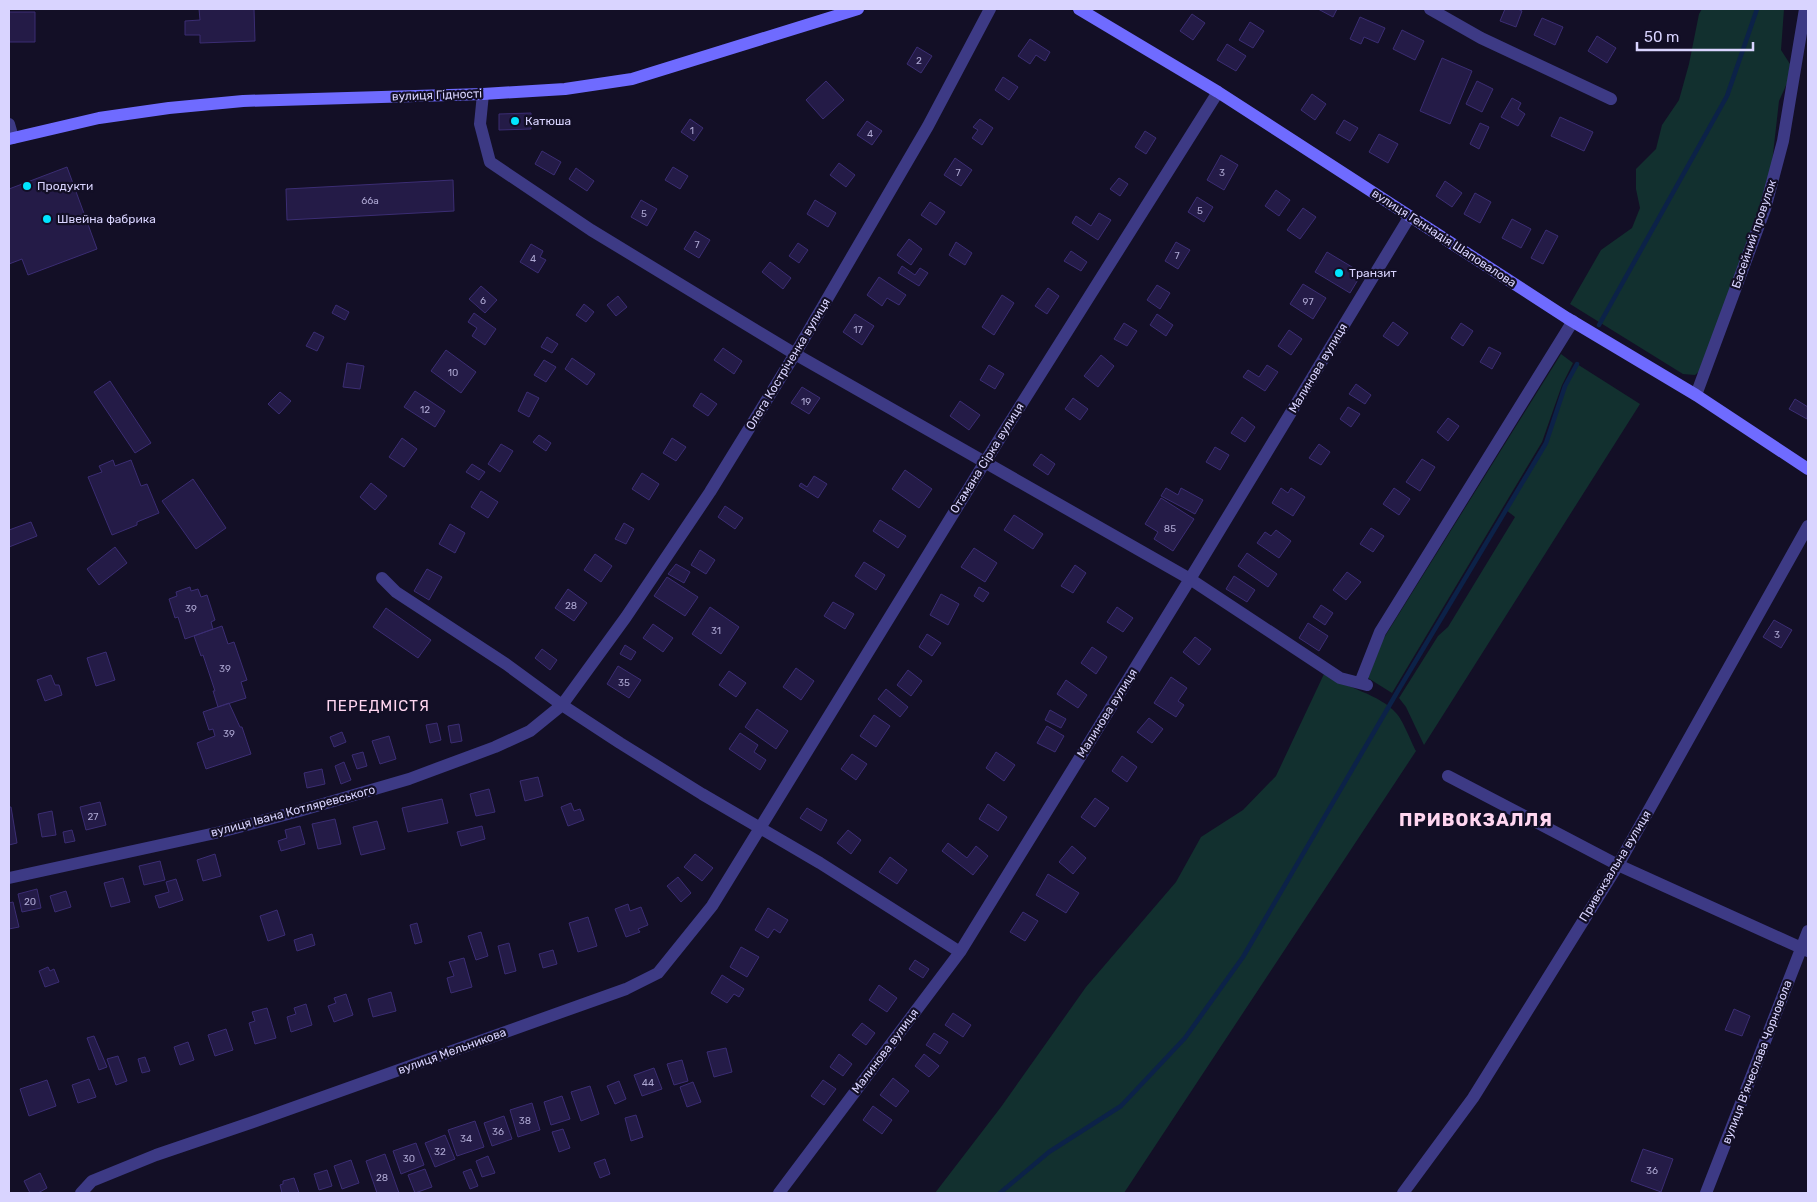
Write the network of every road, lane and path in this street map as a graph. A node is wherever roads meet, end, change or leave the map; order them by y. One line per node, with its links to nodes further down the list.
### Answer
1 (858, 9): 7 (street, вулиця Гідності)
2 (990, 9): 13 (street, Олега Костріченка вулиця)
3 (1079, 9): 6 (street, вулиця Геннадія Шаповалова)
4 (1430, 9): 8 (street)
5 (1805, 9): 14 (street, Басейний провулок)
6 (1218, 92): 11 (street, вулиця Геннадія Шаповалова); 15 (street, Отамана Сірка вулиця)
7 (483, 94): 10 (street, вулиця Гідності); 13 (street)
8 (1611, 99)
9 (9, 124): 10 (street)
10 (11, 138)
11 (1410, 216): 12 (street, вулиця Геннадія Шаповалова); 19 (street, Малинова вулиця)
12 (1570, 319): 14 (street, вулиця Геннадія Шаповалова); 19 (street)
13 (795, 354): 15 (street); 20 (street, Олега Костріченка вулиця)
14 (1696, 395): 16 (street, вулиця Геннадія Шаповалова)
15 (985, 462): 19 (street); 22 (street, Отамана Сірка вулиця)
16 (1808, 469)
17 (1808, 526): 23 (street, Привокзальна вулиця)
18 (382, 578): 20 (street)
19 (1190, 579): 27 (street, Малинова вулиця)
20 (562, 705): 22 (street); 24 (street, вулиця Івана Котляревського)
21 (1448, 776): 23 (street)
22 (761, 827): 27 (street); 28 (street, вулиця Мельникова)
23 (1618, 865): 26 (street); 30 (street, Привокзальна вулиця)
24 (9, 878)
25 (1808, 931): 26 (street, вулиця В'ячеслава Чорновола)
26 (1805, 950): 31 (street, вулиця В'ячеслава Чорновола)
27 (960, 952): 29 (street, Малинова вулиця)
28 (81, 1193)
29 (779, 1193)
30 (1403, 1193)
31 (1706, 1193)

